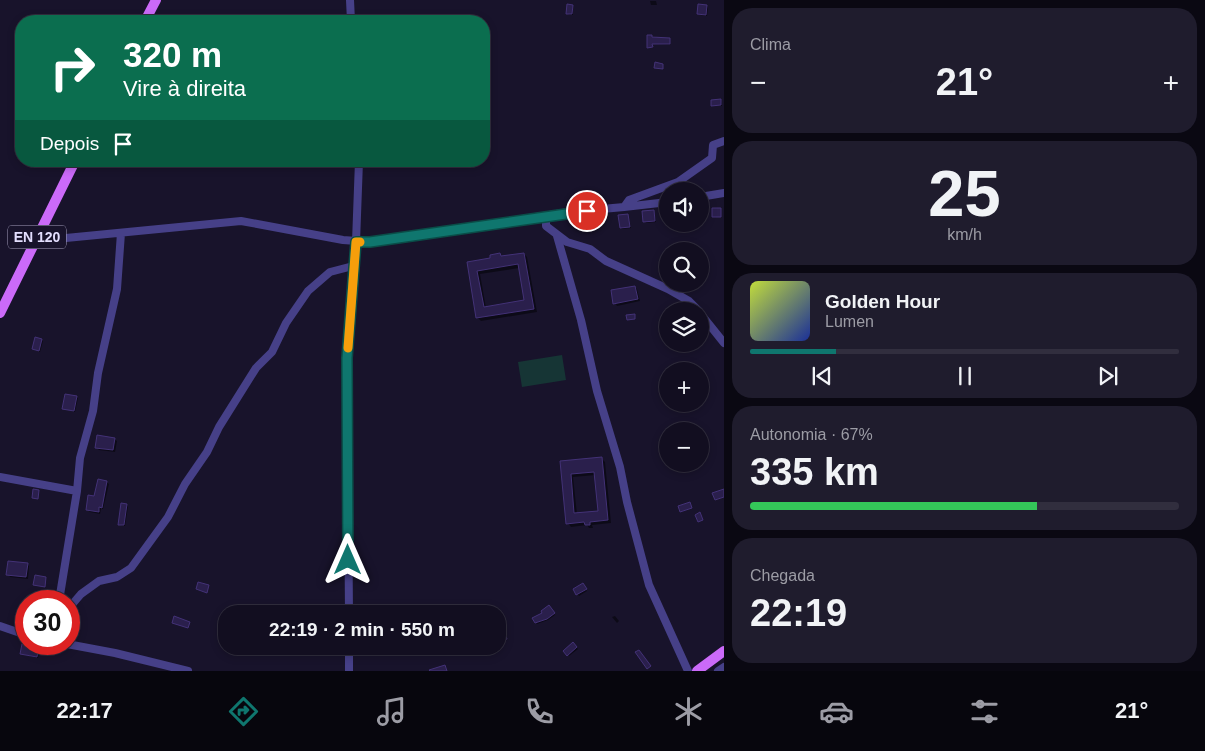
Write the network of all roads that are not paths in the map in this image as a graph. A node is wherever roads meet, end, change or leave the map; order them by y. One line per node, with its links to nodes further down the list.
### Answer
1 (156, 0): 3 (main road)
2 (350, 0): 4 (street)
3 (149, 15)
4 (351, 15)
5 (724, 142): 11 (street)
6 (72, 167): 16 (main road, EN 120)
7 (359, 167): 17 (street)
8 (724, 193): 9 (street)
9 (709, 196)
10 (659, 203): 11 (street)
11 (624, 207): 12 (street)
12 (558, 215): 13 (street); 15 (street)
13 (546, 216): 15 (street); 17 (street)
14 (121, 233): 16 (street); 17 (street); 24 (street)
15 (556, 234): 19 (street); 36 (street)
16 (35, 241): 20 (main road, EN 120)
17 (356, 242): 18 (street)
18 (353, 266): 26 (street); 27 (street)
19 (690, 302)
20 (0, 313)
21 (709, 324): 22 (street)
22 (724, 343)
23 (0, 477): 24 (street)
24 (77, 491): 25 (street)
25 (61, 590)
26 (80, 595)
27 (348, 605)
28 (0, 626): 29 (street)
29 (15, 631)
30 (80, 646): 34 (street)
31 (724, 651): 37 (main road)
32 (349, 655): 35 (street)
33 (724, 666): 38 (street)
34 (188, 671)
35 (349, 671)
36 (688, 671)
37 (697, 671)
38 (718, 671)

